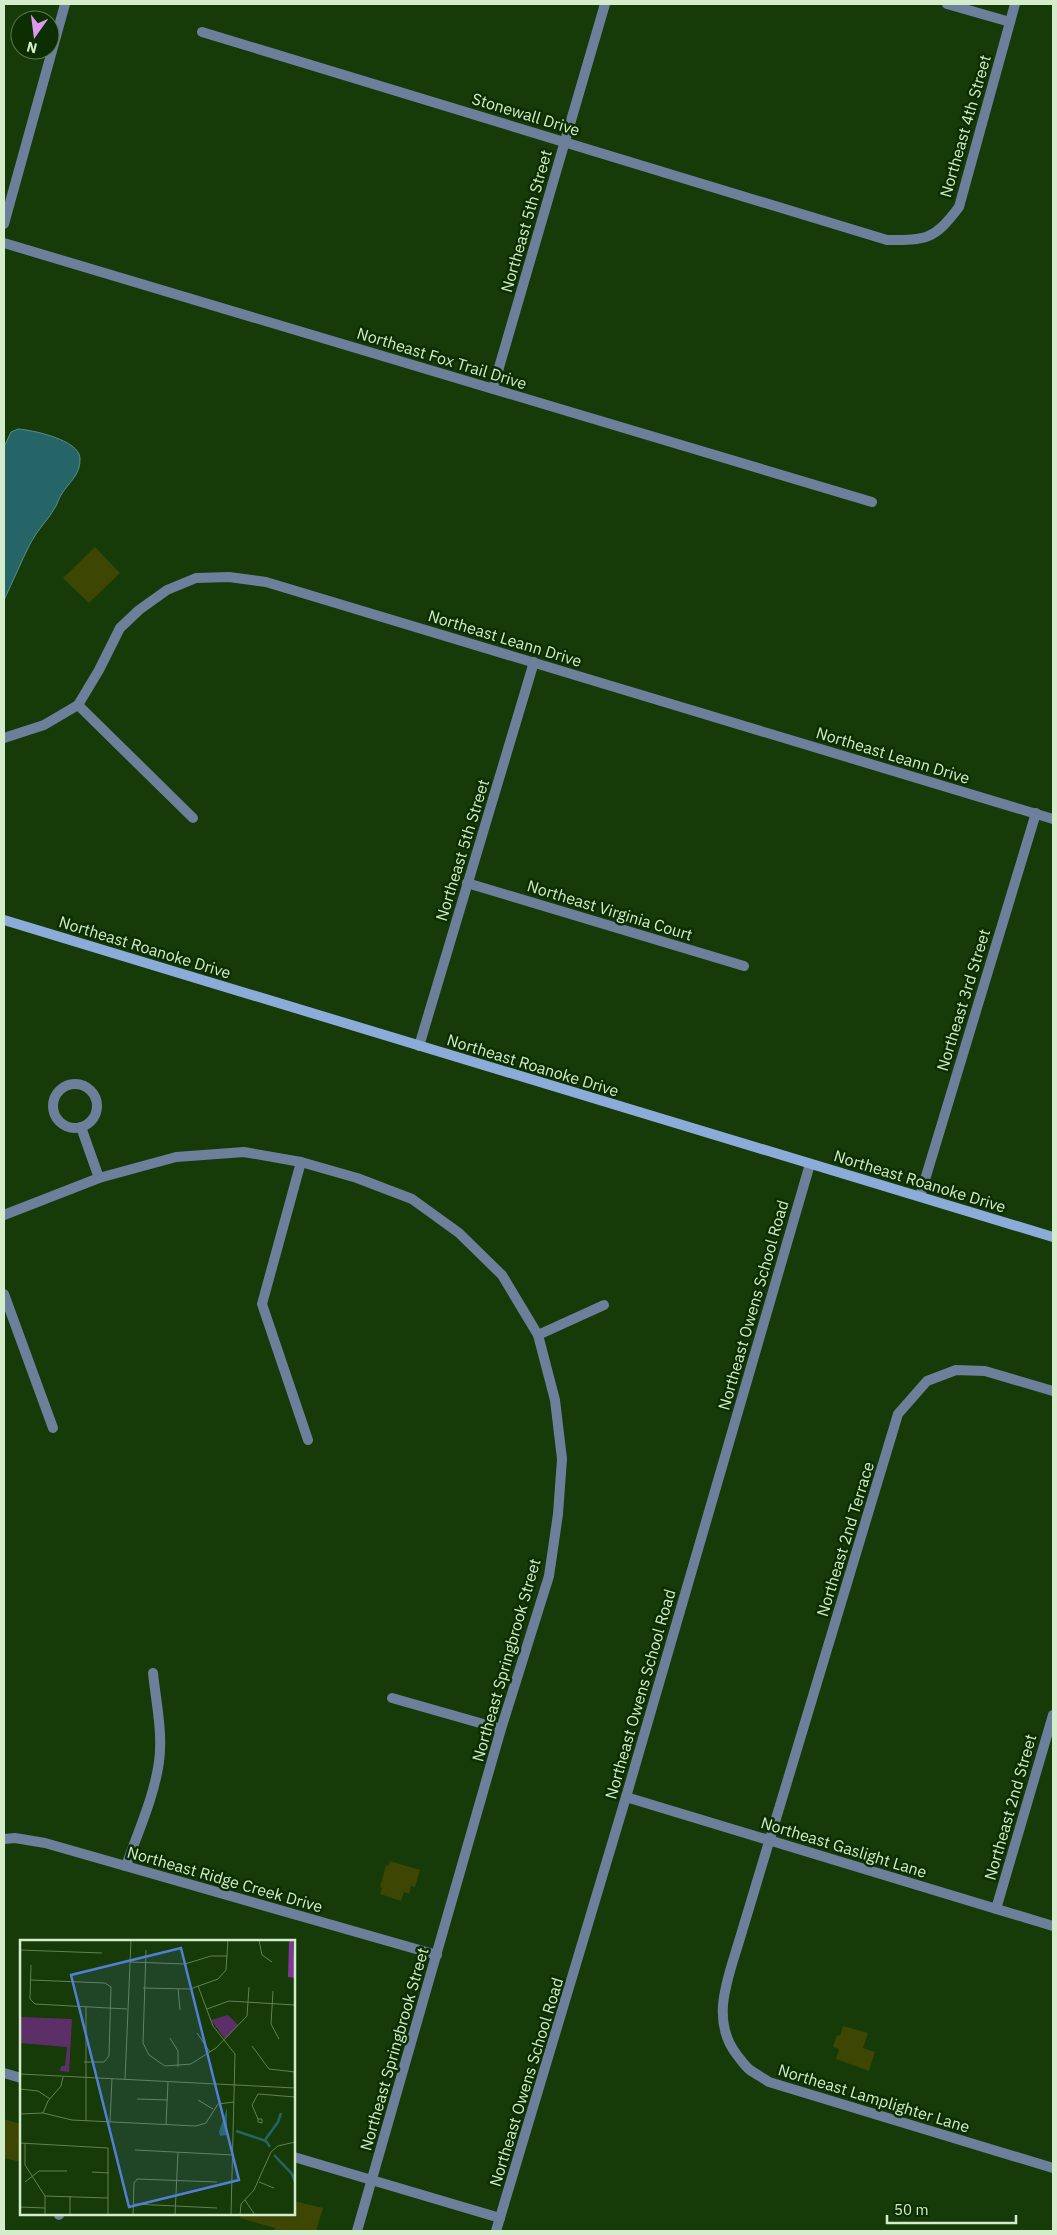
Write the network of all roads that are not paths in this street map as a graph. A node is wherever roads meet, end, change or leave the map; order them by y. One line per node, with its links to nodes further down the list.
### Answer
1 (65, 4): 8 (street)
2 (606, 4): 7 (street, Northeast 5th Street)
3 (948, 4): 5 (street)
4 (1015, 4): 5 (street, Northeast 4th Street)
5 (1010, 22): 9 (street, Northeast 4th Street)
6 (202, 32): 7 (street, Stonewall Drive)
7 (564, 141): 9 (street, Stonewall Drive); 11 (street, Northeast 5th Street)
8 (4, 224)
9 (920, 240)
10 (4, 243): 11 (street, Northeast Fox Trail Drive)
11 (493, 388): 12 (street, Northeast Fox Trail Drive)
12 (872, 502)
13 (534, 662): 14 (street, Northeast Leann Drive); 16 (street, Northeast Leann Drive); 19 (street, Northeast 5th Street)
14 (78, 705): 15 (street, Northeast Leann Drive); 17 (street)
15 (4, 738)
16 (1036, 813): 18 (street, Northeast Leann Drive); 27 (street, Northeast 3rd Street)
17 (192, 818)
18 (1053, 819)
19 (467, 883): 21 (street, Northeast Virginia Court); 22 (street, Northeast 5th Street)
20 (4, 920): 22 (street, Northeast Roanoke Drive)
21 (744, 966)
22 (419, 1046): 25 (street, Northeast Roanoke Drive)
23 (81, 1128): 23 (street); 26 (street)
24 (301, 1162): 26 (street, Northeast Springbrook Street); 32 (street, Northeast Springbrook Street); 35 (street)
25 (810, 1164): 27 (street, Northeast Roanoke Drive); 40 (street, Northeast Owens School Road)
26 (99, 1178): 28 (street, Northeast Springbrook Street)
27 (920, 1196): 29 (street, Northeast Roanoke Drive)
28 (4, 1215)
29 (1053, 1237)
30 (4, 1294): 34 (street)
31 (604, 1305): 32 (street)
32 (538, 1335): 39 (street, Northeast Springbrook Street)
33 (1053, 1391): 42 (street, Northeast 2nd Terrace)
34 (54, 1428)
35 (308, 1440)
36 (153, 1673): 43 (street)
37 (392, 1698): 39 (street)
38 (1053, 1714): 44 (street, Northeast 2nd Street)
39 (501, 1729): 46 (street, Northeast Springbrook Street)
40 (626, 1797): 42 (street, Northeast Gaslight Lane); 52 (street, Northeast Owens School Road)
41 (4, 1839): 43 (street, Northeast Ridge Creek Drive)
42 (771, 1840): 44 (street, Northeast Gaslight Lane); 50 (street, Northeast Lamplighter Lane)
43 (126, 1866): 46 (street, Northeast Ridge Creek Drive)
44 (996, 1908): 45 (street, Northeast Gaslight Lane)
45 (1053, 1926)
46 (437, 1955): 51 (street, Northeast Springbrook Street)
47 (4, 2074): 48 (street)
48 (20, 2078)
49 (295, 2157): 51 (street)
50 (1053, 2168)
51 (372, 2179): 52 (street); 53 (street, Northeast Springbrook Street)
52 (500, 2218): 54 (street, Northeast Owens School Road)
53 (357, 2231)
54 (496, 2231)

